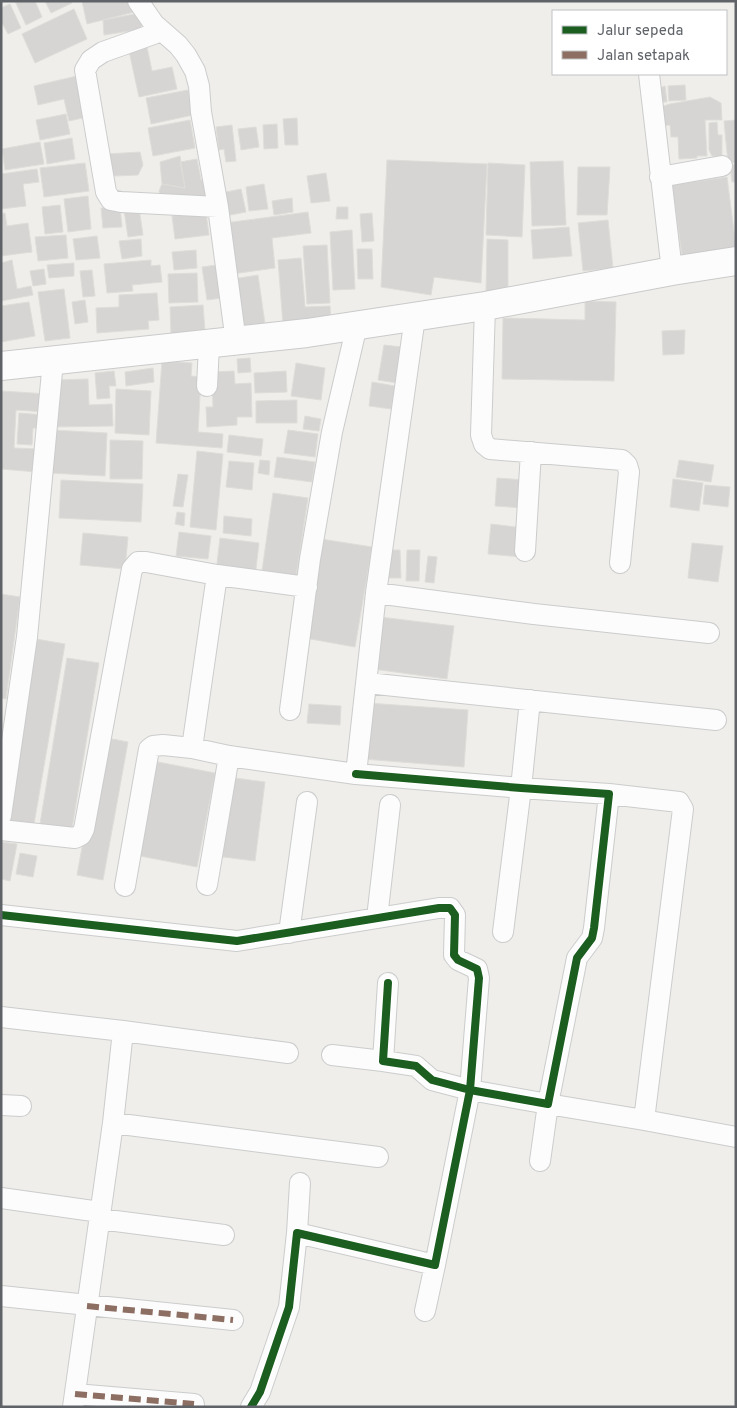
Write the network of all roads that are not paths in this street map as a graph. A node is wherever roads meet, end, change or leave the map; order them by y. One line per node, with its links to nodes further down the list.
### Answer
1 (138, 1): 2 (street)
2 (162, 31): 6 (street); 6 (street)
3 (649, 75): 5 (street)
4 (722, 166): 5 (street)
5 (660, 177): 8 (street)
6 (218, 207): 12 (street)
7 (736, 261): 8 (street)
8 (672, 271): 9 (street)
9 (485, 306): 10 (street); 16 (street)
10 (415, 317): 11 (street); 21 (street)
11 (357, 325): 12 (street); 20 (street)
12 (222, 343): 13 (street); 15 (street)
13 (53, 361): 14 (street); 34 (street)
14 (1, 366)
15 (207, 386)
16 (531, 452): 17 (street); 18 (street)
17 (525, 551)
18 (620, 563)
19 (217, 575): 20 (street); 27 (street); 35 (street)
20 (307, 587): 25 (street)
21 (376, 594): 22 (street); 23 (street)
22 (709, 633)
23 (367, 683): 24 (street); 29 (street)
24 (530, 700): 26 (street); 30 (street)
25 (290, 710)
26 (716, 720)
27 (192, 748): 28 (street); 37 (street)
28 (229, 756): 29 (street); 36 (street)
29 (356, 774): 30 (street)
30 (521, 788): 31 (street); 41 (street)
31 (609, 794): 49 (street); 50 (street)
32 (307, 802): 40 (street)
33 (390, 805): 39 (street)
34 (1, 816)
35 (1, 830)
36 (207, 885)
37 (125, 886)
38 (1, 915): 40 (street)
39 (377, 918): 40 (street); 48 (street)
40 (289, 932)
41 (503, 932)
42 (388, 983): 47 (street)
43 (1, 1016): 44 (street)
44 (123, 1031): 45 (street); 51 (street)
45 (288, 1053)
46 (332, 1055): 47 (street)
47 (383, 1061): 48 (street)
48 (470, 1090): 49 (street); 60 (street)
49 (548, 1104): 50 (street); 54 (street)
50 (644, 1120): 52 (street)
51 (113, 1123): 53 (street); 57 (street)
52 (736, 1137)
53 (378, 1158)
54 (540, 1161)
55 (300, 1183): 58 (street)
56 (1, 1198): 57 (street)
57 (100, 1215): 59 (street); 62 (street)
58 (297, 1234): 60 (street); 67 (street)
59 (224, 1235)
60 (435, 1265): 63 (street)
61 (1, 1296): 62 (street)
62 (87, 1306): 64 (street); 65 (street)
63 (425, 1311)
64 (233, 1320)
65 (74, 1400): 66 (street)
66 (194, 1404)
67 (251, 1407)

